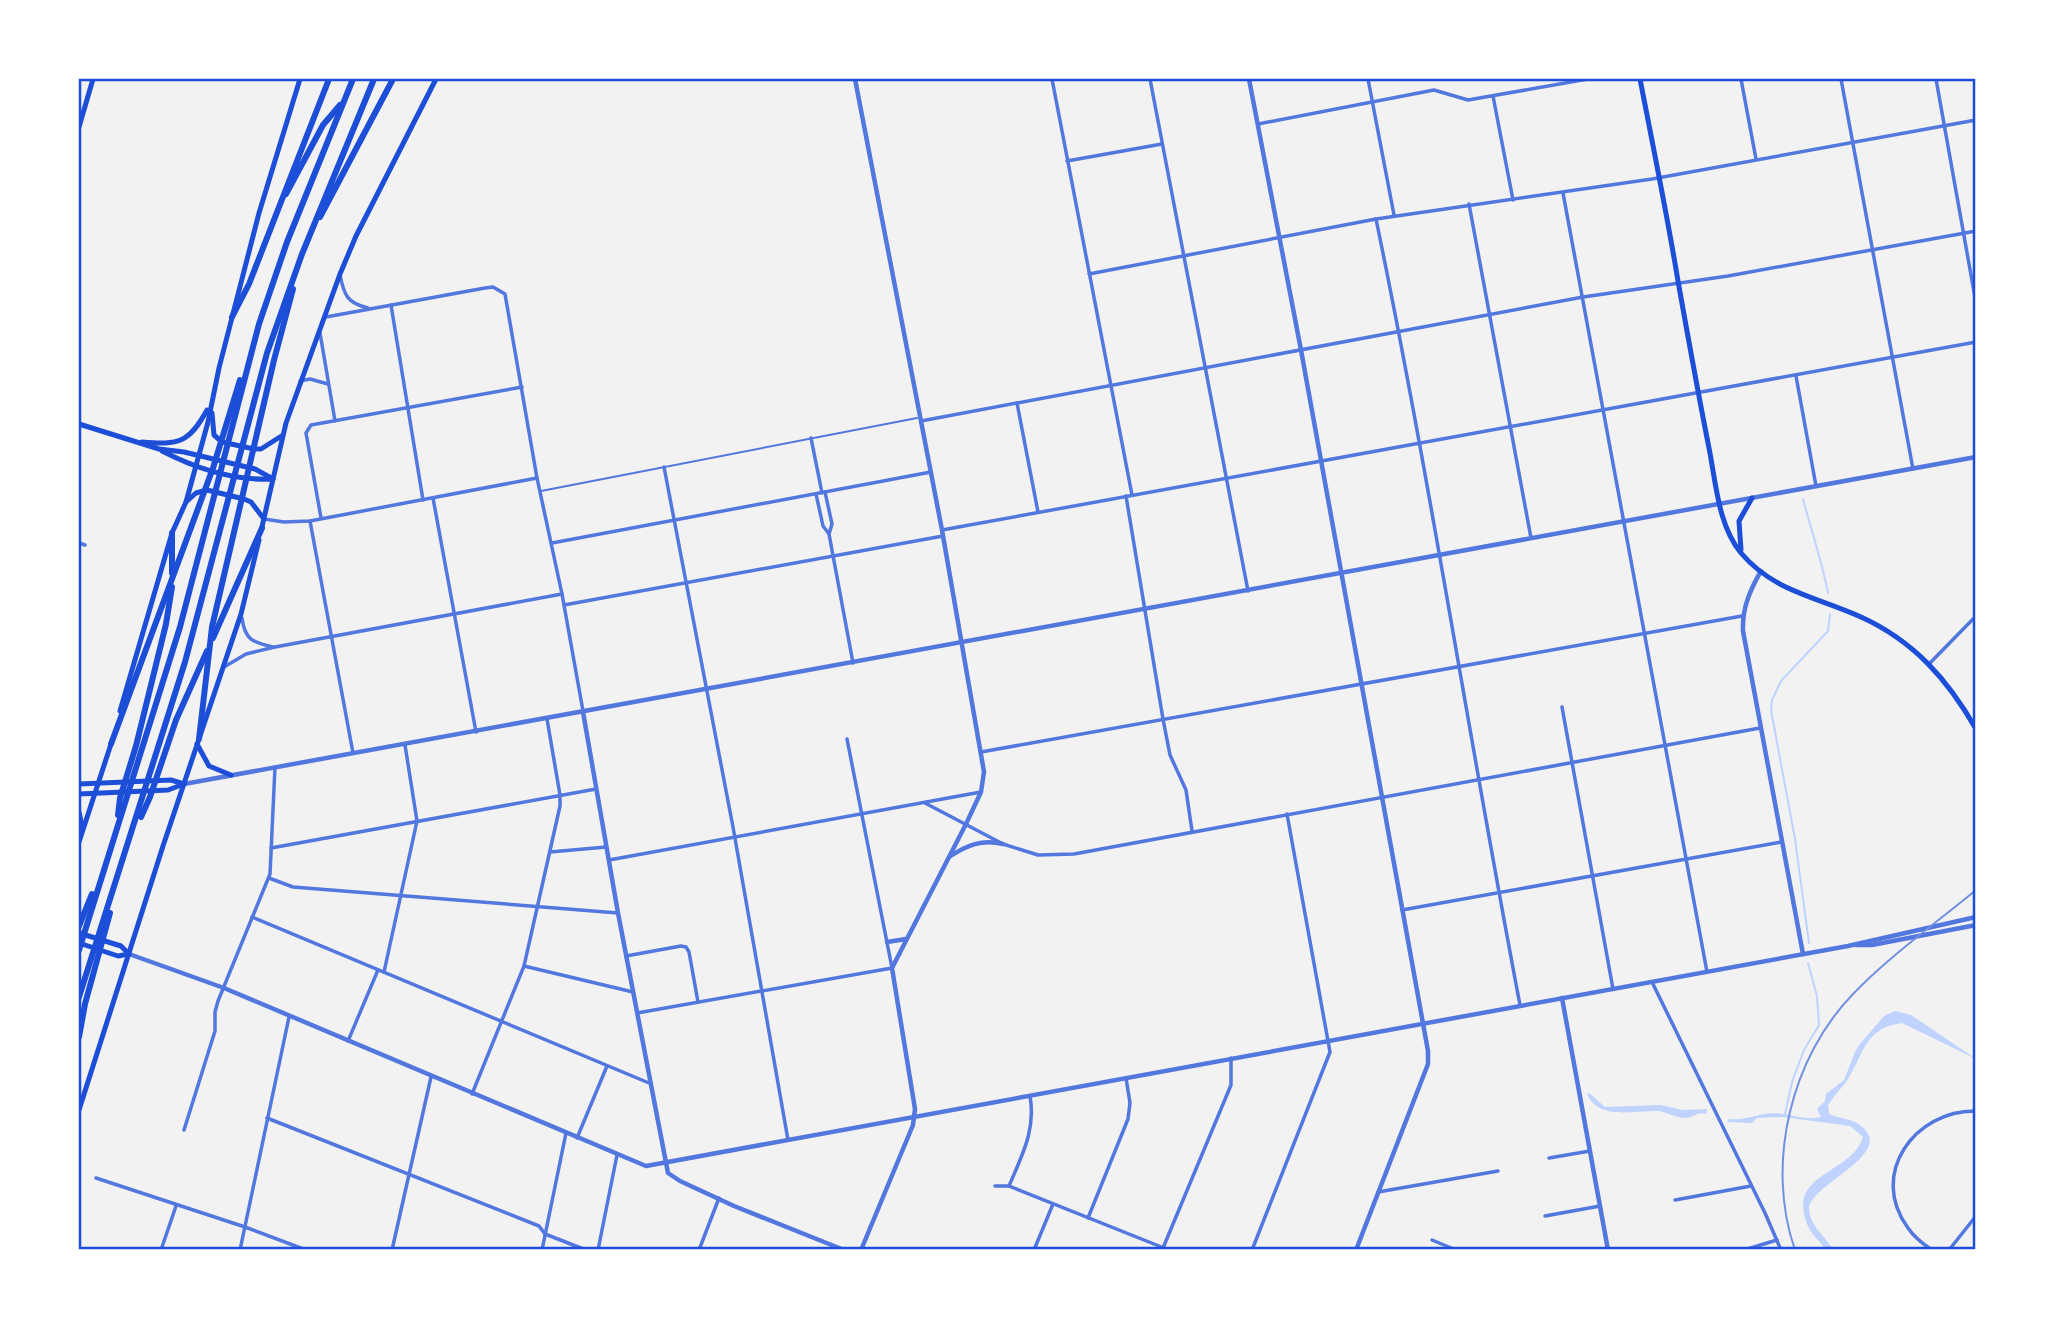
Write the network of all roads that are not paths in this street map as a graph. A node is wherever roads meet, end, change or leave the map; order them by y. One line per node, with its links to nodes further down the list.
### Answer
1 (93, 79): 24 (main road)
2 (329, 79): 33 (highway)
3 (353, 79): 19 (highway)
4 (374, 79): 36 (highway)
5 (393, 79): 36 (highway)
6 (436, 79): 43 (main road)
7 (855, 79): 70 (street)
8 (1052, 79): 28 (street)
9 (1150, 79): 26 (street)
10 (1249, 79): 22 (street)
11 (1368, 79): 20 (street)
12 (1588, 79): 18 (street)
13 (1640, 79): 29 (main road)
14 (1741, 79): 27 (street)
15 (1841, 79): 25 (street)
16 (1936, 79): 23 (street)
17 (299, 81): 51 (main road)
18 (1493, 96): 20 (street); 31 (street)
19 (343, 101): 33 (highway); 56 (highway)
20 (1373, 103): 22 (street); 34 (street)
21 (1976, 120): 23 (street)
22 (1258, 124): 39 (street)
23 (1944, 125): 25 (street); 38 (street)
24 (79, 127)
25 (1852, 142): 27 (street); 40 (street)
26 (1162, 144): 28 (street); 42 (street)
27 (1756, 159): 29 (street)
28 (1068, 161): 44 (street)
29 (1659, 177): 30 (street); 45 (main road)
30 (1563, 193): 31 (street); 46 (street)
31 (1513, 200): 32 (street)
32 (1469, 204): 34 (street); 50 (street)
33 (280, 205): 51 (highway)
34 (1394, 215): 35 (street)
35 (1376, 219): 39 (street); 54 (street)
36 (312, 227): 41 (highway)
37 (1976, 231): 38 (street)
38 (1964, 234): 40 (street); 47 (street)
39 (1280, 237): 42 (street); 57 (street)
40 (1873, 250): 45 (street); 58 (street)
41 (302, 254): 145 (highway); 173 (highway)
42 (1184, 256): 44 (street); 59 (street)
43 (340, 274): 49 (street); 52 (main road)
44 (1089, 274): 63 (street)
45 (1679, 283): 46 (street); 65 (main road)
46 (1583, 297): 50 (street); 69 (street)
47 (1976, 303)
48 (391, 305): 49 (street); 64 (street); 68 (street)
49 (370, 309): 52 (street)
50 (1491, 314): 54 (street); 73 (street)
51 (232, 317): 67 (main road)
52 (324, 317): 53 (main road)
53 (320, 330): 61 (main road); 62 (street)
54 (1397, 332): 57 (street); 77 (street)
55 (1976, 342): 58 (street)
56 (251, 349): 146 (highway); 170 (highway)
57 (1301, 350): 59 (street); 81 (street)
58 (1892, 358): 60 (street); 84 (street)
59 (1204, 368): 63 (street); 87 (street)
60 (1796, 376): 65 (street); 89 (street)
61 (300, 381): 62 (street); 74 (main road)
62 (328, 383): 71 (street)
63 (1112, 386): 66 (street); 92 (street)
64 (523, 387): 68 (street); 86 (street)
65 (1698, 393): 69 (street); 98 (main road)
66 (1017, 403): 70 (street); 99 (street)
67 (211, 404): 74 (main road); 76 (main road); 79 (main road)
68 (407, 408): 71 (street); 96 (street)
69 (1604, 410): 73 (street); 104 (street)
70 (920, 419): 75 (lane); 85 (street)
71 (335, 421): 100 (street)
72 (79, 424): 76 (main road)
73 (1511, 426): 77 (street); 109 (street)
74 (283, 435): 88 (main road)
75 (811, 438): 83 (lane); 91 (street)
76 (132, 441): 78 (main road)
77 (1419, 443): 81 (street); 114 (street)
78 (159, 449): 79 (main road); 82 (main road)
79 (199, 456): 82 (main road); 88 (main road)
80 (1976, 457): 84 (street)
81 (1321, 460): 87 (street); 117 (street)
82 (196, 466): 88 (main road); 97 (main road)
83 (664, 467): 90 (lane); 102 (street)
84 (1913, 469): 89 (street)
85 (931, 472): 91 (street); 107 (street)
86 (537, 478): 90 (street); 94 (street)
87 (1227, 478): 92 (street); 119 (street)
88 (273, 480): 101 (main road)
89 (1816, 486): 95 (street)
90 (540, 491): 111 (street)
91 (821, 493): 102 (street); 108 (street); 108 (street)
92 (1132, 495): 93 (street)
93 (1126, 496): 99 (street); 122 (street)
94 (433, 498): 96 (street); 124 (street)
95 (1752, 498): 98 (street); 113 (main road)
96 (423, 500): 100 (street)
97 (186, 502): 101 (main road); 106 (main road)
98 (1720, 504): 104 (street); 113 (main road)
99 (1038, 512): 107 (street)
100 (321, 518): 103 (street)
101 (264, 519): 103 (street); 105 (main road)
102 (675, 520): 111 (street); 118 (street)
103 (310, 521): 128 (street)
104 (1623, 522): 109 (street); 127 (street)
105 (262, 528): 123 (main road); 173 (highway)
106 (172, 533): 146 (main road); 170 (highway)
107 (943, 533): 115 (street); 129 (street)
108 (829, 534): 115 (street)
109 (1531, 538): 114 (street)
110 (79, 543): 112 (street)
111 (552, 543): 120 (street)
112 (85, 545)
113 (1742, 554): 116 (main road)
114 (1439, 555): 117 (street); 133 (street)
115 (834, 557): 118 (street); 131 (street)
116 (1761, 571): 125 (street); 132 (main road)
117 (1340, 573): 119 (street); 135 (street)
118 (686, 583): 121 (street); 136 (street)
119 (1248, 591): 122 (street)
120 (562, 594): 121 (street); 124 (street)
121 (564, 605): 138 (street)
122 (1144, 609): 129 (street); 140 (street)
123 (241, 614): 130 (street); 134 (main road)
124 (455, 614): 128 (street); 143 (street)
125 (1742, 616): 127 (street); 141 (street)
126 (1976, 616): 132 (street)
127 (1643, 634): 133 (street); 148 (street)
128 (332, 635): 130 (street); 150 (street)
129 (962, 642): 131 (street); 149 (street)
130 (275, 647): 134 (street)
131 (853, 663): 136 (street)
132 (1929, 664): 142 (main road)
133 (1458, 668): 135 (street); 154 (street)
134 (223, 669): 145 (main road)
135 (1361, 684): 140 (street); 163 (street)
136 (706, 690): 138 (street); 174 (street)
137 (1562, 707): 151 (street)
138 (583, 712): 139 (street); 158 (street)
139 (547, 719): 143 (street); 162 (street)
140 (1163, 719): 149 (street); 172 (street)
141 (1760, 728): 148 (street); 176 (street)
142 (1976, 729)
143 (477, 732): 147 (street)
144 (847, 739): 166 (street)
145 (198, 742): 153 (main road); 157 (main road)
146 (111, 744): 155 (main road)
147 (405, 745): 150 (street); 168 (street)
148 (1665, 746): 151 (street); 183 (street)
149 (981, 752): 159 (street)
150 (353, 753): 152 (street)
151 (1573, 763): 154 (street); 185 (street)
152 (275, 767): 153 (street); 179 (street)
153 (232, 775): 157 (street)
154 (1479, 780): 163 (street); 188 (street)
155 (98, 783): 156 (main road); 157 (main road); 161 (main road)
156 (79, 784)
157 (184, 784): 161 (main road); 203 (main road)
158 (596, 789): 162 (street); 178 (street)
159 (981, 792): 164 (street); 169 (street)
160 (79, 794): 161 (main road)
161 (95, 794): 171 (main road)
162 (560, 795): 168 (street); 180 (street)
163 (1382, 798): 167 (street); 191 (street)
164 (925, 803): 166 (street); 169 (street)
165 (79, 812): 171 (main road)
166 (863, 814): 174 (street); 199 (street)
167 (1287, 814): 172 (street); 225 (street)
168 (417, 821): 179 (street); 189 (street)
169 (966, 824): 177 (street); 181 (street)
170 (116, 829): 184 (highway)
171 (82, 831): 175 (main road)
172 (1192, 831): 177 (street)
173 (132, 834): 187 (highway)
174 (734, 838): 182 (street); 214 (street)
175 (79, 842)
176 (1781, 842): 183 (street); 204 (street)
177 (1003, 844): 181 (street)
178 (606, 847): 180 (street); 182 (street)
179 (271, 848): 186 (street)
180 (550, 852): 190 (street)
181 (949, 858): 198 (street)
182 (609, 860): 192 (street)
183 (1685, 860): 185 (street); 210 (street)
184 (104, 866): 196 (highway); 202 (highway)
185 (1593, 876): 188 (street); 213 (street)
186 (269, 878): 189 (street); 193 (street)
187 (116, 883): 216 (highway); 224 (highway)
188 (1498, 894): 191 (street); 219 (street)
189 (401, 896): 190 (street); 209 (street)
190 (537, 907): 192 (street); 206 (street)
191 (1402, 910): 223 (street)
192 (618, 913): 205 (street)
193 (252, 917): 208 (street); 212 (street)
194 (1976, 917): 201 (street)
195 (1976, 925): 201 (street)
196 (79, 926)
197 (79, 933): 203 (main road)
198 (907, 939): 199 (street); 207 (street)
199 (887, 942): 207 (street)
200 (79, 943): 203 (main road)
201 (1852, 945): 204 (street)
202 (79, 950)
203 (129, 954): 212 (street); 234 (main road)
204 (1802, 954): 210 (street)
205 (626, 956): 215 (street); 218 (street)
206 (524, 966): 215 (street); 222 (street)
207 (892, 968): 214 (street); 236 (street)
208 (378, 970): 209 (street); 226 (street)
209 (384, 972): 222 (street)
210 (1707, 972): 211 (street)
211 (1652, 982): 213 (street); 251 (street)
212 (224, 988): 221 (street); 238 (street)
213 (1613, 989): 217 (street)
214 (761, 991): 218 (street); 241 (street)
215 (632, 992): 220 (street)
216 (79, 997)
217 (1562, 998): 219 (street); 242 (street)
218 (698, 1002): 220 (street)
219 (1520, 1005): 223 (street)
220 (637, 1013): 231 (street)
221 (289, 1017): 226 (street); 237 (street)
222 (501, 1022): 228 (street); 232 (street)
223 (1424, 1023): 225 (street); 252 (street)
224 (79, 1037)
225 (1329, 1040): 227 (street); 278 (street)
226 (348, 1041): 229 (street)
227 (1231, 1058): 230 (street); 265 (street)
228 (607, 1065): 231 (street); 240 (street)
229 (431, 1077): 232 (street); 247 (street)
230 (1126, 1077): 233 (street); 260 (street)
231 (649, 1083): 245 (street)
232 (472, 1094): 239 (street)
233 (1030, 1096): 236 (street); 250 (street)
234 (79, 1110)
235 (1976, 1111): 286 (street)
236 (914, 1117): 241 (street); 275 (street)
237 (267, 1118): 247 (street); 261 (street)
238 (184, 1130)
239 (566, 1133): 240 (street); 262 (street)
240 (577, 1138): 243 (street)
241 (788, 1142): 245 (street)
242 (1590, 1151): 244 (street); 257 (street)
243 (617, 1155): 245 (street); 272 (street)
244 (1549, 1158)
245 (664, 1164): 253 (street)
246 (1498, 1171): 252 (street)
247 (408, 1175): 262 (street); 269 (street)
248 (96, 1178): 256 (street)
249 (995, 1186): 250 (street)
250 (1009, 1186): 255 (street)
251 (1751, 1186): 254 (street); 264 (street)
252 (1378, 1192): 279 (street)
253 (719, 1198): 273 (street); 274 (street)
254 (1675, 1200)
255 (1053, 1204): 260 (street); 276 (street)
256 (176, 1205): 261 (street); 266 (street)
257 (1600, 1206): 258 (street); 283 (street)
258 (1545, 1216)
259 (1976, 1216): 287 (street)
260 (1088, 1218): 265 (street)
261 (245, 1227): 267 (street); 268 (street)
262 (545, 1234): 270 (street); 271 (street)
263 (1432, 1240): 280 (street)
264 (1777, 1240): 284 (street); 285 (street)
265 (1163, 1248): 277 (street)
266 (161, 1250)
267 (240, 1250)
268 (306, 1250)
269 (392, 1250)
270 (542, 1250)
271 (586, 1250)
272 (598, 1250)
273 (699, 1250)
274 (844, 1250)
275 (861, 1250)
276 (1034, 1250)
277 (1169, 1250)
278 (1252, 1250)
279 (1356, 1250)
280 (1456, 1250)
281 (1552, 1250): 282 (street)
282 (1569, 1250)
283 (1608, 1250)
284 (1744, 1250)
285 (1781, 1250)
286 (1932, 1250)
287 (1949, 1250)

